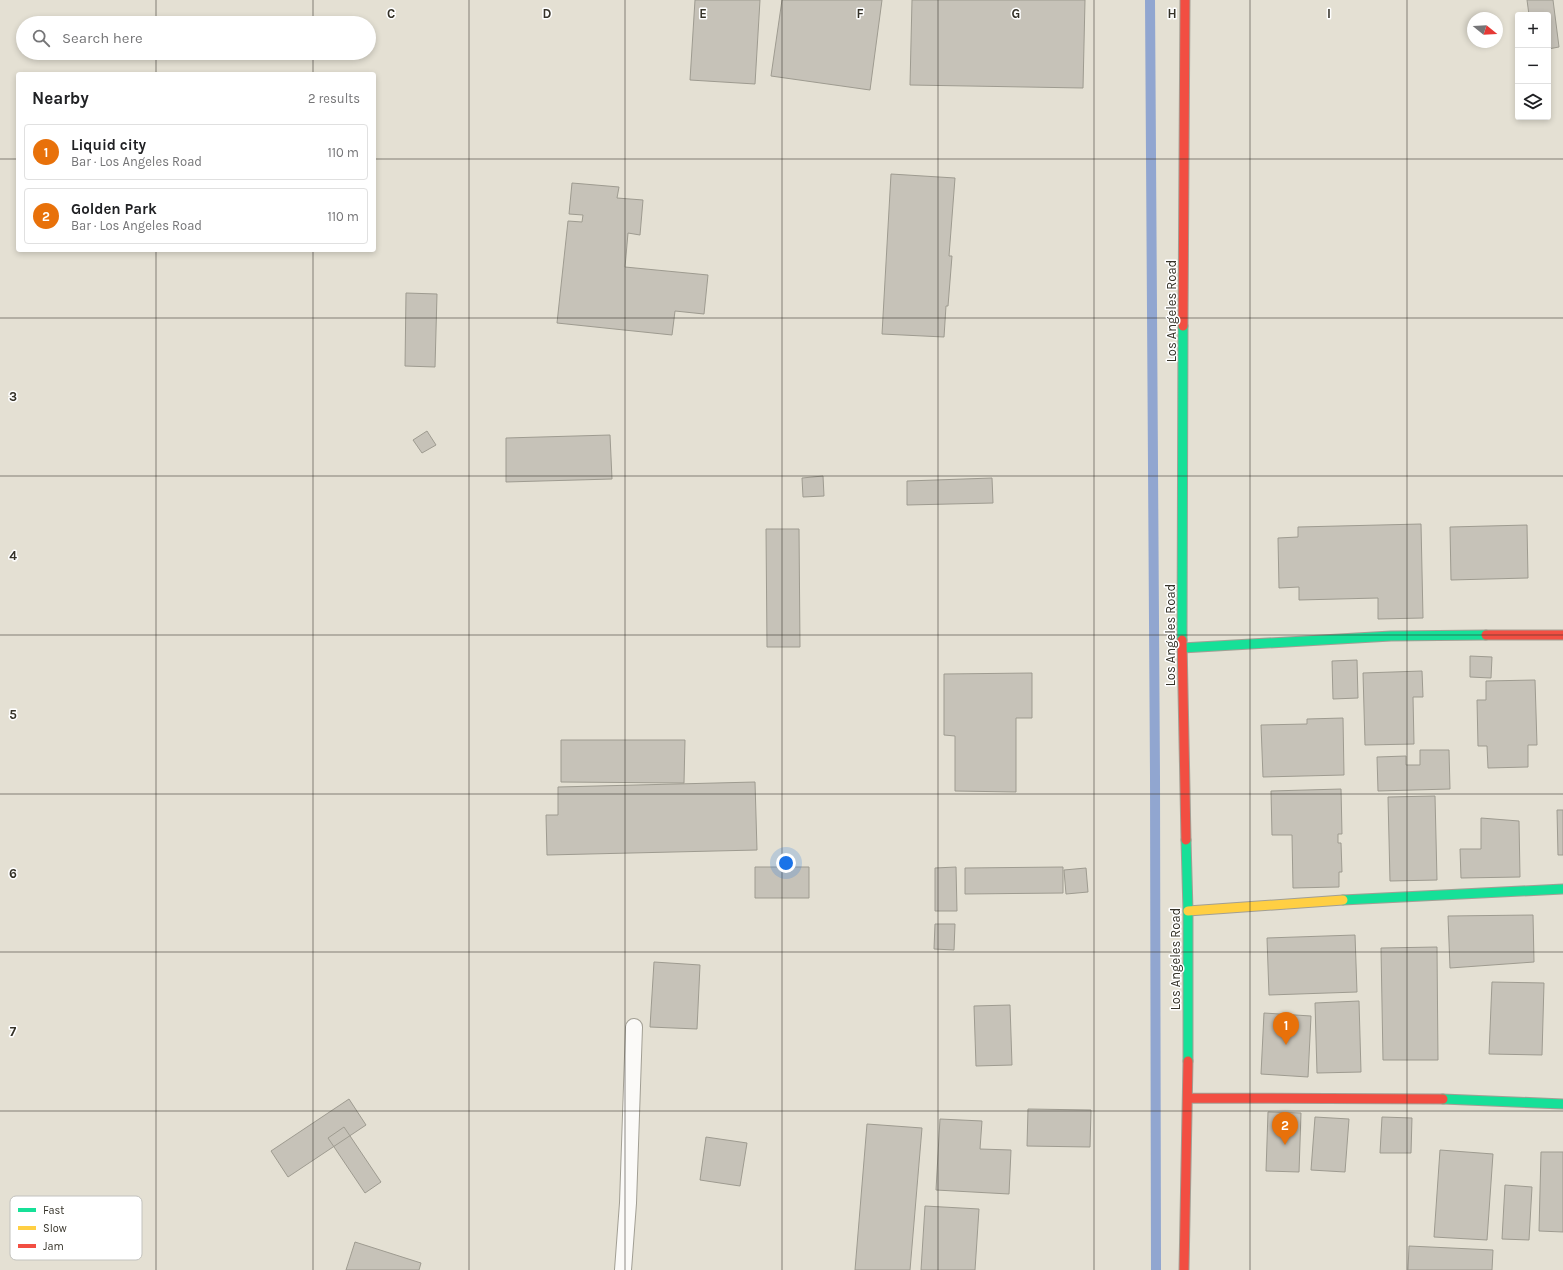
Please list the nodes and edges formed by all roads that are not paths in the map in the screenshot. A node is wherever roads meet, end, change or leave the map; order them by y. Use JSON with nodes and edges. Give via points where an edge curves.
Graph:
{"nodes":[{"id":1,"x":1185,"y":0,"type":"edge"},
{"id":2,"x":1563,"y":635,"type":"edge"},
{"id":3,"x":1182,"y":648,"type":"junction"},
{"id":4,"x":1563,"y":889,"type":"edge"},
{"id":5,"x":1188,"y":911,"type":"junction"},
{"id":6,"x":634,"y":1027,"type":"dead end"},
{"id":7,"x":1188,"y":1098,"type":"junction"},
{"id":8,"x":1563,"y":1104,"type":"edge"},
{"id":9,"x":623,"y":1270,"type":"edge"},
{"id":10,"x":1184,"y":1270,"type":"edge"}],
"edges":[{"from":1,"to":3,"type":"main road","name":"Los Angeles Road"},
{"from":2,"to":3,"type":"main road","via":[[1391,636]]},
{"from":3,"to":5,"type":"main road","name":"Los Angeles Road"},
{"from":4,"to":5,"type":"main road"},
{"from":5,"to":7,"type":"main road","name":"Los Angeles Road"},
{"from":6,"to":9,"type":"lane"},
{"from":7,"to":8,"type":"main road","via":[[1438,1099]]},
{"from":7,"to":10,"type":"main road","name":"Los Angeles Road"}]}
